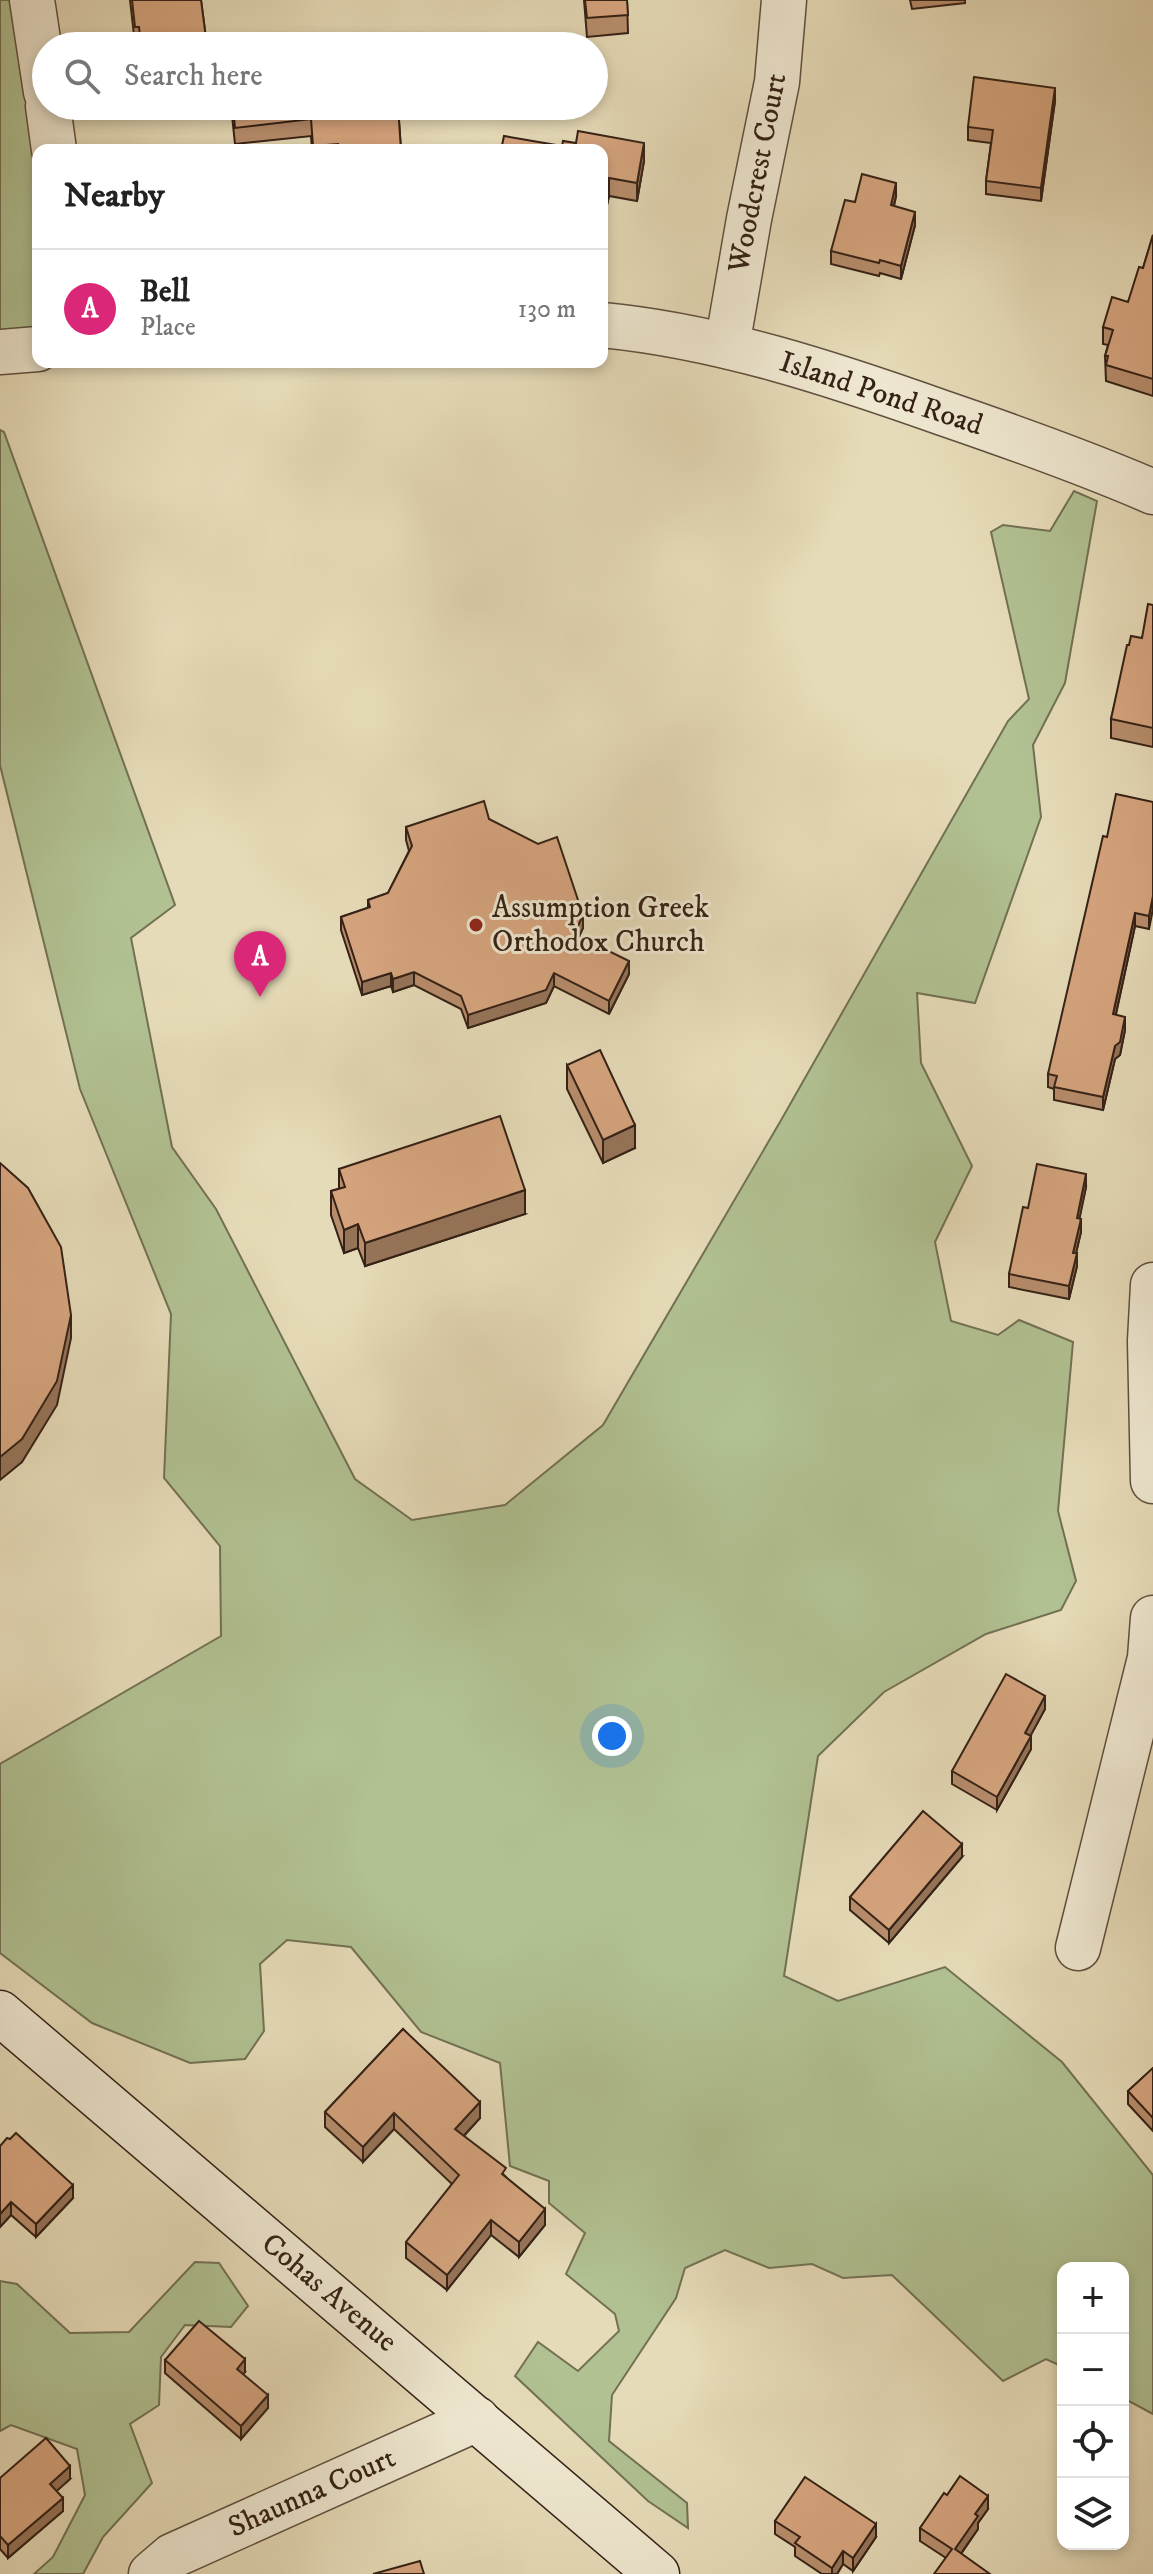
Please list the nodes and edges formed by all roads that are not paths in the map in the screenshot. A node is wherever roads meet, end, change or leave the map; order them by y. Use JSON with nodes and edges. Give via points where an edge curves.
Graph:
{"nodes":[{"id":1,"x":32,"y":0,"type":"edge"},
{"id":2,"x":784,"y":0,"type":"edge"},
{"id":3,"x":37,"y":32,"type":"edge"},
{"id":4,"x":50,"y":120,"type":"edge"},
{"id":5,"x":53,"y":144,"type":"edge"},
{"id":6,"x":608,"y":326,"type":"edge"},
{"id":7,"x":727,"y":346,"type":"junction"},
{"id":8,"x":32,"y":349,"type":"edge"},
{"id":9,"x":0,"y":352,"type":"edge"},
{"id":10,"x":1153,"y":492,"type":"edge"},
{"id":11,"x":1153,"y":1285,"type":"edge"},
{"id":12,"x":1153,"y":1481,"type":"edge"},
{"id":13,"x":1153,"y":1618,"type":"edge"},
{"id":14,"x":1078,"y":1948,"type":"dead end"},
{"id":15,"x":0,"y":2013,"type":"edge"},
{"id":16,"x":477,"y":2419,"type":"junction"},
{"id":17,"x":151,"y":2574,"type":"edge"},
{"id":18,"x":657,"y":2574,"type":"edge"}],
"edges":[{"from":1,"to":3,"type":"street"},
{"from":2,"to":7,"type":"street","name":"Woodcrest Court","via":[[777,82]]},
{"from":4,"to":5,"type":"street"},
{"from":6,"to":7,"type":"street","name":"Island Pond Road"},
{"from":7,"to":10,"type":"street","name":"Island Pond Road","via":[[893,395]]},
{"from":8,"to":9,"type":"street"},
{"from":11,"to":12,"type":"street"},
{"from":13,"to":14,"type":"street","via":[[1150,1658]]},
{"from":15,"to":16,"type":"street","name":"Cohas Avenue"},
{"from":16,"to":17,"type":"street","name":"Shaunna Court","via":[[172,2556]]},
{"from":16,"to":18,"type":"street","name":"Cohas Avenue"}]}
